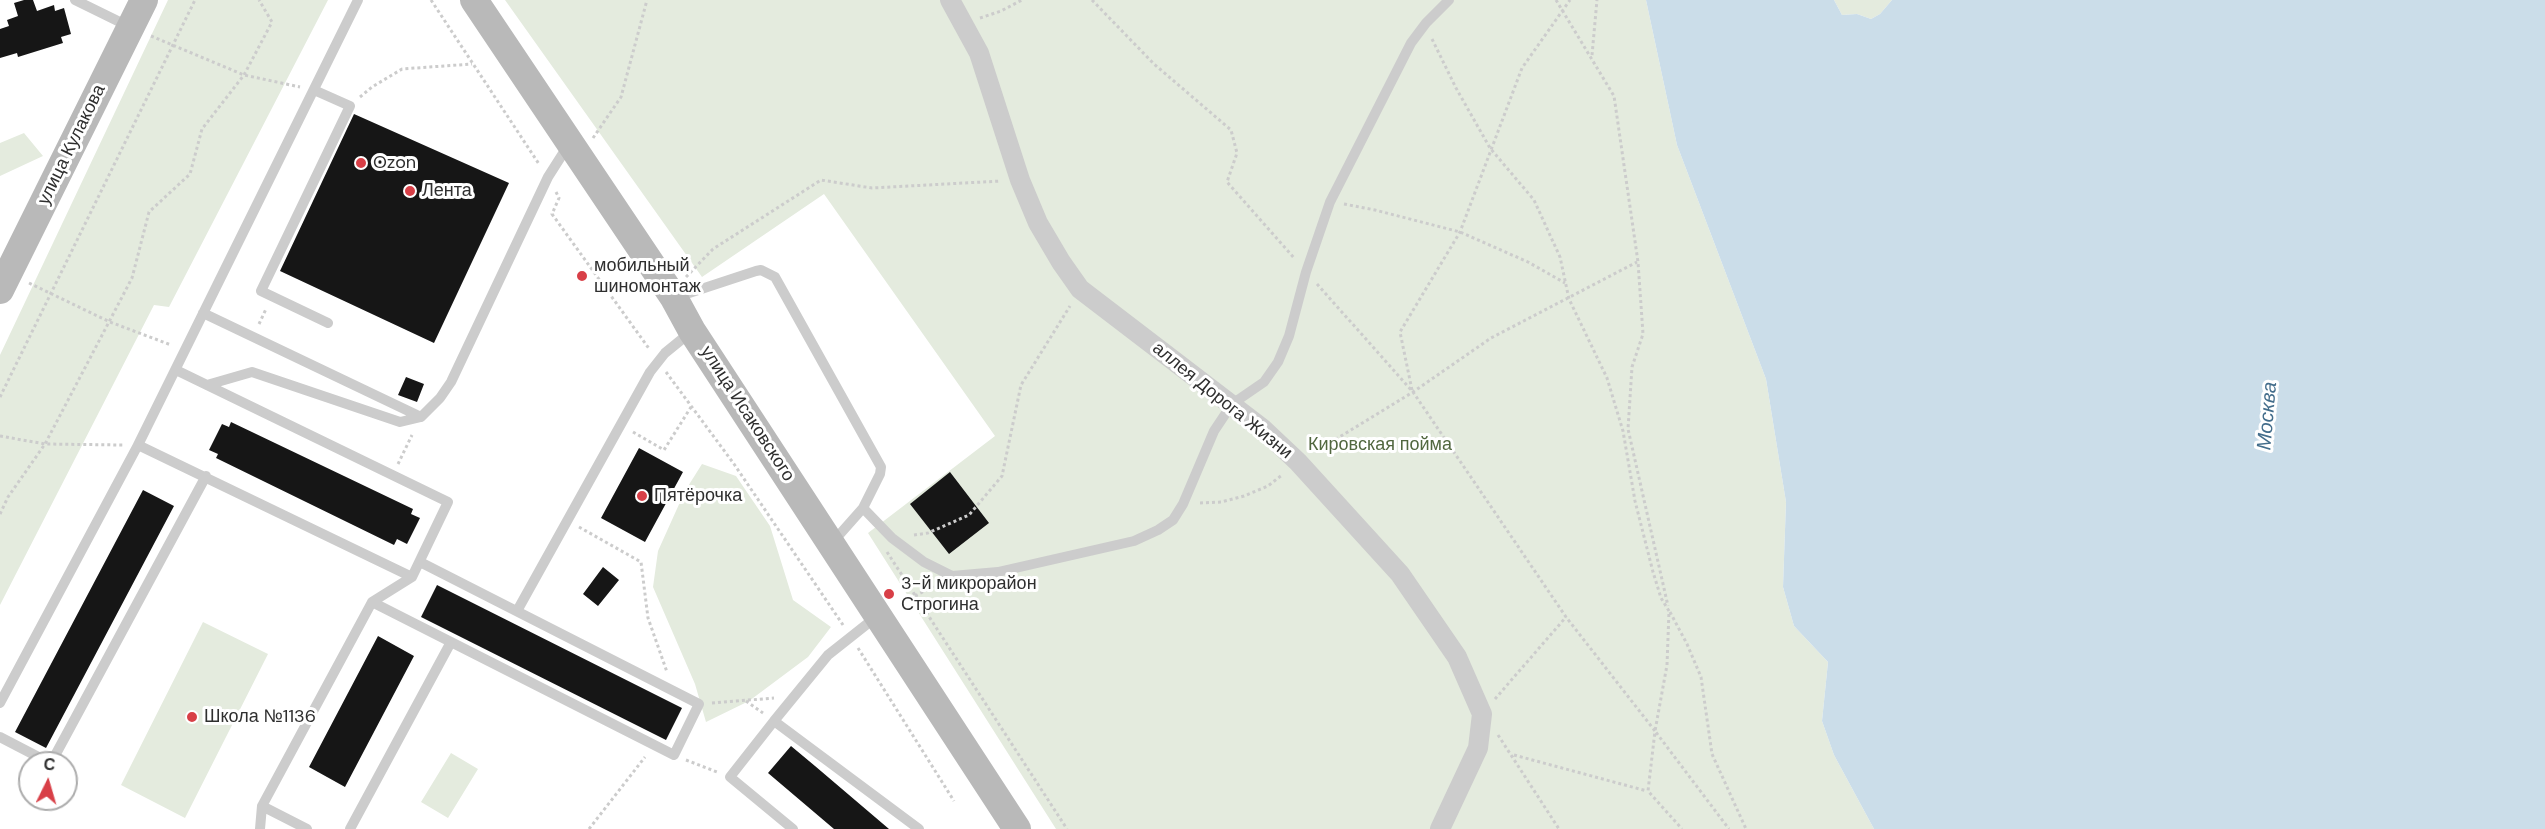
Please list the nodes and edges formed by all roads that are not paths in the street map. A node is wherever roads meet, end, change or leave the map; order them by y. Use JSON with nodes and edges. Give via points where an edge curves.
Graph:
{"nodes":[{"id":1,"x":75,"y":0,"type":"edge"},
{"id":2,"x":144,"y":0,"type":"edge"},
{"id":3,"x":358,"y":0,"type":"edge"},
{"id":4,"x":474,"y":0,"type":"edge"},
{"id":5,"x":950,"y":0,"type":"edge"},
{"id":6,"x":1449,"y":0,"type":"edge"},
{"id":7,"x":130,"y":27,"type":"junction"},
{"id":8,"x":314,"y":90,"type":"junction"},
{"id":9,"x":580,"y":142,"type":"junction"},
{"id":10,"x":3,"y":273,"type":"edge"},
{"id":11,"x":679,"y":288,"type":"junction"},
{"id":12,"x":203,"y":313,"type":"junction"},
{"id":13,"x":328,"y":323,"type":"dead end"},
{"id":14,"x":692,"y":331,"type":"junction"},
{"id":15,"x":176,"y":370,"type":"junction"},
{"id":16,"x":207,"y":385,"type":"junction"},
{"id":17,"x":1232,"y":404,"type":"junction"},
{"id":18,"x":421,"y":417,"type":"junction"},
{"id":19,"x":138,"y":445,"type":"junction"},
{"id":20,"x":206,"y":476,"type":"junction"},
{"id":21,"x":862,"y":508,"type":"junction"},
{"id":22,"x":831,"y":543,"type":"junction"},
{"id":23,"x":420,"y":562,"type":"junction"},
{"id":24,"x":412,"y":577,"type":"junction"},
{"id":25,"x":372,"y":602,"type":"junction"},
{"id":26,"x":517,"y":611,"type":"junction"},
{"id":27,"x":877,"y":616,"type":"junction"},
{"id":28,"x":451,"y":642,"type":"junction"},
{"id":29,"x":0,"y":703,"type":"edge"},
{"id":30,"x":774,"y":721,"type":"junction"},
{"id":31,"x":0,"y":737,"type":"edge"},
{"id":32,"x":27,"y":751,"type":"edge"},
{"id":33,"x":57,"y":751,"type":"edge"},
{"id":34,"x":262,"y":806,"type":"junction"},
{"id":35,"x":260,"y":829,"type":"edge"},
{"id":36,"x":308,"y":829,"type":"edge"},
{"id":37,"x":350,"y":829,"type":"edge"},
{"id":38,"x":793,"y":829,"type":"edge"},
{"id":39,"x":919,"y":829,"type":"edge"},
{"id":40,"x":1017,"y":829,"type":"edge"},
{"id":41,"x":1440,"y":829,"type":"edge"}],
"edges":[{"from":1,"to":7,"type":"lane"},
{"from":2,"to":7,"type":"street","name":"улица Кулакова"},
{"from":3,"to":8,"type":"lane"},
{"from":4,"to":9,"type":"street","name":"улица Исаковского"},
{"from":5,"to":17,"type":"street","name":"аллея Дорога Жизни","via":[[980,53],[1020,180],[1038,223],[1080,289]]},
{"from":6,"to":17,"type":"lane","via":[[1411,43],[1330,202],[1303,269],[1289,336],[1278,362],[1264,382]]},
{"from":7,"to":10,"type":"street","name":"улица Кулакова"},
{"from":8,"to":12,"type":"lane"},
{"from":8,"to":13,"type":"lane","via":[[350,106],[261,291]]},
{"from":9,"to":11,"type":"street","name":"улица Исаковского"},
{"from":9,"to":18,"type":"lane","via":[[548,177],[451,382]]},
{"from":11,"to":14,"type":"street","name":"улица Исаковского"},
{"from":11,"to":21,"type":"lane","via":[[696,293],[761,270],[775,277],[881,467]]},
{"from":12,"to":15,"type":"lane"},
{"from":12,"to":18,"type":"lane"},
{"from":14,"to":22,"type":"street","name":"улица Исаковского"},
{"from":14,"to":26,"type":"lane","via":[[658,362]]},
{"from":15,"to":16,"type":"lane"},
{"from":15,"to":19,"type":"lane"},
{"from":16,"to":18,"type":"lane","via":[[252,372],[400,422]]},
{"from":16,"to":23,"type":"lane","via":[[448,502]]},
{"from":17,"to":21,"type":"lane","via":[[1214,431],[1173,520],[1134,541],[998,572],[952,576],[924,562],[892,538]]},
{"from":17,"to":41,"type":"street","name":"аллея Дорога Жизни","via":[[1298,462],[1400,574],[1457,657],[1482,714],[1478,748]]},
{"from":19,"to":20,"type":"lane"},
{"from":19,"to":29,"type":"lane"},
{"from":20,"to":24,"type":"lane"},
{"from":20,"to":33,"type":"lane"},
{"from":21,"to":22,"type":"lane"},
{"from":22,"to":27,"type":"street","name":"улица Исаковского"},
{"from":23,"to":24,"type":"lane"},
{"from":23,"to":26,"type":"lane"},
{"from":24,"to":25,"type":"lane"},
{"from":25,"to":28,"type":"lane"},
{"from":25,"to":34,"type":"lane"},
{"from":26,"to":28,"type":"lane","via":[[699,704],[674,755]]},
{"from":27,"to":30,"type":"lane","via":[[828,655]]},
{"from":27,"to":40,"type":"street","name":"улица Исаковского"},
{"from":28,"to":37,"type":"lane"},
{"from":30,"to":38,"type":"lane","via":[[730,777]]},
{"from":30,"to":39,"type":"lane"},
{"from":31,"to":32,"type":"lane"},
{"from":34,"to":35,"type":"lane"},
{"from":34,"to":36,"type":"lane"}]}
